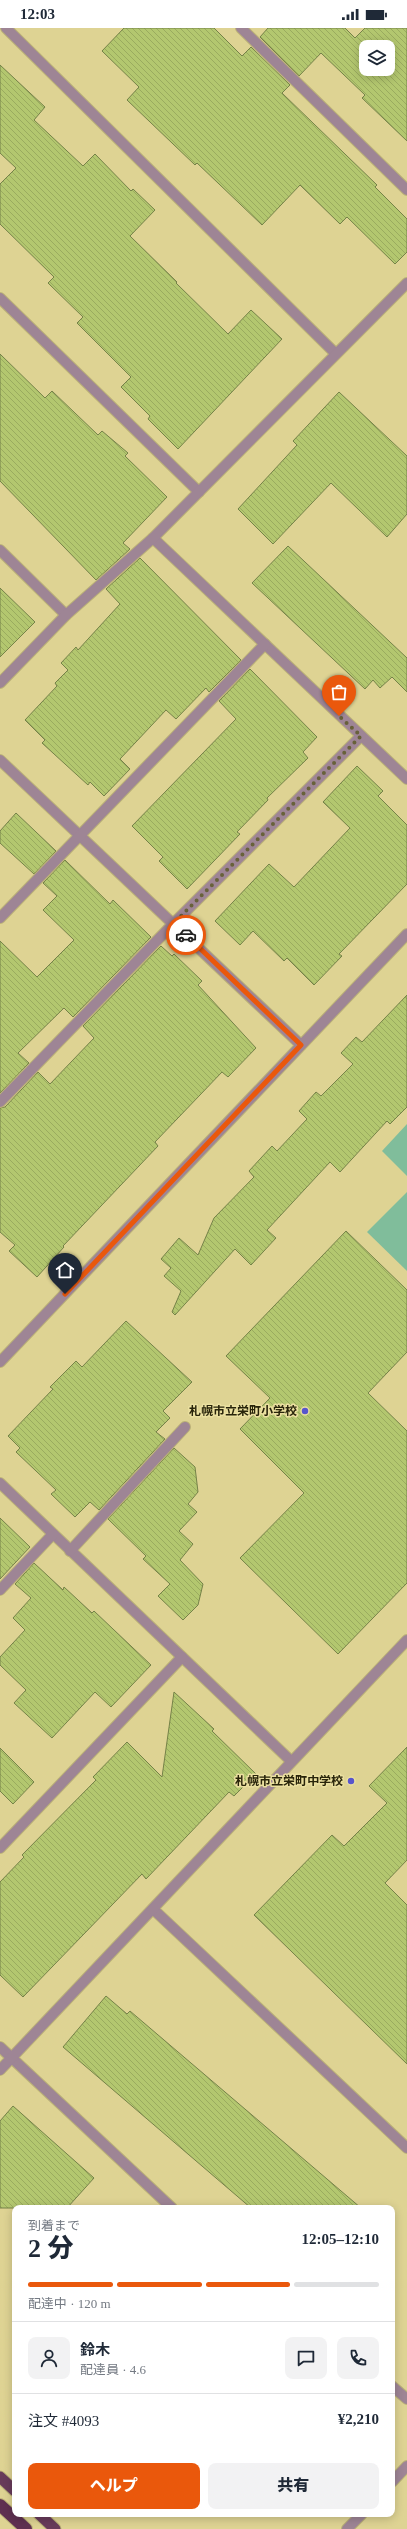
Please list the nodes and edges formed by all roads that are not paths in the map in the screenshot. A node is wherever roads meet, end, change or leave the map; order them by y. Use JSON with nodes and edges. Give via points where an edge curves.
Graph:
{"nodes":[{"id":1,"x":6,"y":28,"type":"edge"},
{"id":2,"x":241,"y":28,"type":"edge"},
{"id":3,"x":407,"y":190,"type":"edge"},
{"id":4,"x":407,"y":283,"type":"edge"},
{"id":5,"x":0,"y":298,"type":"edge"},
{"id":6,"x":336,"y":353,"type":"junction"},
{"id":7,"x":199,"y":492,"type":"junction"},
{"id":8,"x":154,"y":538,"type":"junction"},
{"id":9,"x":0,"y":550,"type":"edge"},
{"id":10,"x":66,"y":615,"type":"junction"},
{"id":11,"x":265,"y":644,"type":"junction"},
{"id":12,"x":0,"y":683,"type":"edge"},
{"id":13,"x":361,"y":736,"type":"junction"},
{"id":14,"x":0,"y":760,"type":"edge"},
{"id":15,"x":407,"y":779,"type":"edge"},
{"id":16,"x":80,"y":835,"type":"junction"},
{"id":17,"x":0,"y":918,"type":"edge"},
{"id":18,"x":173,"y":924,"type":"junction"},
{"id":19,"x":407,"y":934,"type":"edge"},
{"id":20,"x":301,"y":1045,"type":"junction"},
{"id":21,"x":0,"y":1102,"type":"edge"},
{"id":22,"x":0,"y":1362,"type":"edge"},
{"id":23,"x":185,"y":1427,"type":"dead end"},
{"id":24,"x":0,"y":1484,"type":"edge"},
{"id":25,"x":53,"y":1534,"type":"junction"},
{"id":26,"x":70,"y":1551,"type":"junction"},
{"id":27,"x":0,"y":1590,"type":"edge"},
{"id":28,"x":407,"y":1640,"type":"edge"},
{"id":29,"x":182,"y":1657,"type":"junction"},
{"id":30,"x":291,"y":1761,"type":"junction"},
{"id":31,"x":0,"y":1848,"type":"edge"},
{"id":32,"x":153,"y":1909,"type":"junction"},
{"id":33,"x":0,"y":2047,"type":"edge"},
{"id":34,"x":12,"y":2058,"type":"junction"},
{"id":35,"x":0,"y":2070,"type":"edge"},
{"id":36,"x":407,"y":2148,"type":"edge"},
{"id":37,"x":169,"y":2205,"type":"edge"},
{"id":38,"x":395,"y":2389,"type":"edge"},
{"id":39,"x":407,"y":2399,"type":"edge"},
{"id":40,"x":407,"y":2466,"type":"edge"},
{"id":41,"x":0,"y":2477,"type":"edge"},
{"id":42,"x":395,"y":2479,"type":"edge"},
{"id":43,"x":12,"y":2488,"type":"edge"},
{"id":44,"x":0,"y":2505,"type":"edge"},
{"id":45,"x":12,"y":2516,"type":"edge"},
{"id":46,"x":13,"y":2517,"type":"edge"},
{"id":47,"x":42,"y":2517,"type":"edge"},
{"id":48,"x":359,"y":2517,"type":"edge"},
{"id":49,"x":26,"y":2529,"type":"edge"},
{"id":50,"x":55,"y":2529,"type":"edge"},
{"id":51,"x":348,"y":2529,"type":"edge"}],
"edges":[{"from":1,"to":6,"type":"street"},
{"from":2,"to":3,"type":"street"},
{"from":4,"to":6,"type":"street"},
{"from":5,"to":7,"type":"street"},
{"from":6,"to":7,"type":"street"},
{"from":7,"to":8,"type":"street"},
{"from":8,"to":10,"type":"street"},
{"from":8,"to":11,"type":"street"},
{"from":9,"to":10,"type":"street"},
{"from":10,"to":12,"type":"street"},
{"from":11,"to":13,"type":"street"},
{"from":11,"to":16,"type":"street"},
{"from":13,"to":15,"type":"street"},
{"from":13,"to":18,"type":"street"},
{"from":14,"to":16,"type":"street"},
{"from":16,"to":17,"type":"street"},
{"from":16,"to":18,"type":"street"},
{"from":18,"to":20,"type":"street"},
{"from":18,"to":21,"type":"street"},
{"from":19,"to":20,"type":"street"},
{"from":20,"to":22,"type":"street"},
{"from":23,"to":26,"type":"street"},
{"from":24,"to":25,"type":"street"},
{"from":25,"to":26,"type":"street"},
{"from":25,"to":27,"type":"street"},
{"from":26,"to":29,"type":"street"},
{"from":28,"to":30,"type":"street"},
{"from":29,"to":30,"type":"street"},
{"from":29,"to":31,"type":"street"},
{"from":30,"to":32,"type":"street"},
{"from":32,"to":34,"type":"street"},
{"from":32,"to":36,"type":"street"},
{"from":33,"to":34,"type":"street"},
{"from":34,"to":35,"type":"street"},
{"from":34,"to":37,"type":"street"},
{"from":38,"to":39,"type":"street"},
{"from":40,"to":42,"type":"street"},
{"from":41,"to":43,"type":"highway"},
{"from":44,"to":45,"type":"highway"},
{"from":46,"to":49,"type":"highway"},
{"from":47,"to":50,"type":"highway"},
{"from":48,"to":51,"type":"street"}]}
